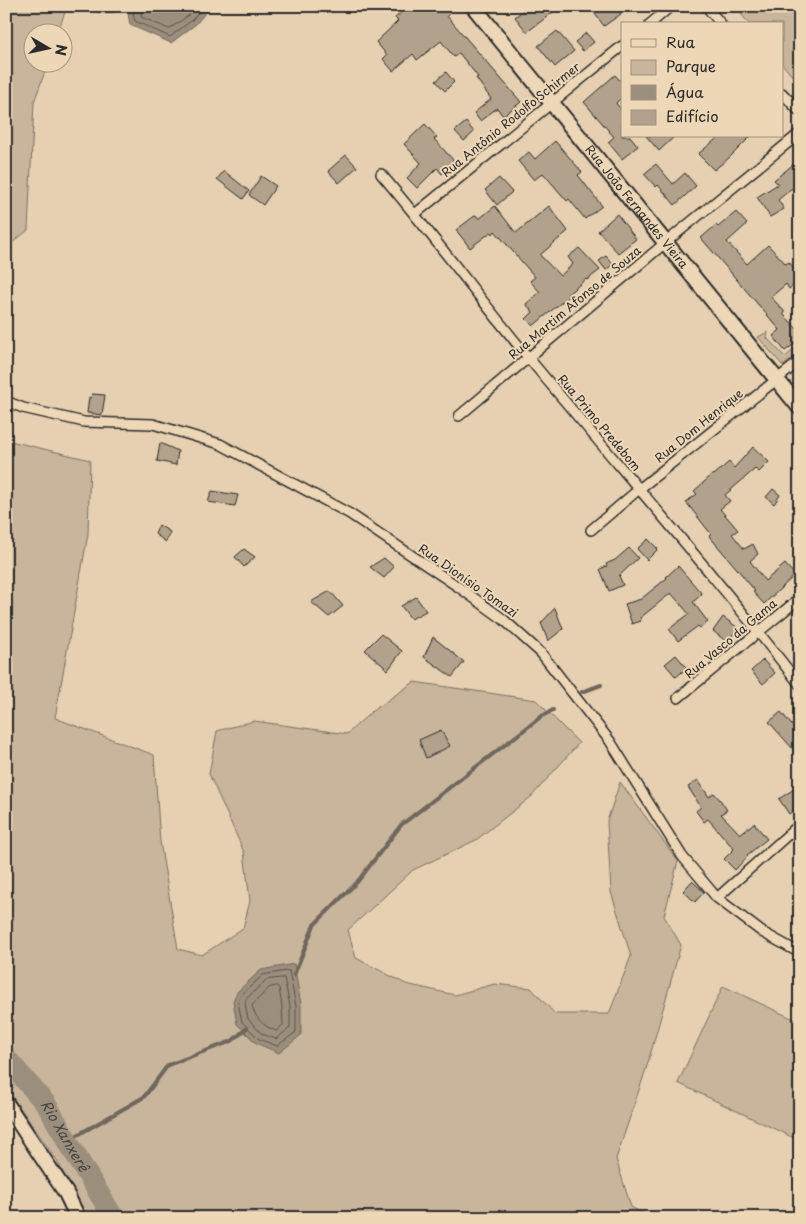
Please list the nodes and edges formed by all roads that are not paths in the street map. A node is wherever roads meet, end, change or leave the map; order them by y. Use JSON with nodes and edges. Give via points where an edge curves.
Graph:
{"nodes":[{"id":1,"x":473,"y":6,"type":"edge"},
{"id":2,"x":671,"y":6,"type":"edge"},
{"id":3,"x":706,"y":6,"type":"edge"},
{"id":4,"x":652,"y":22,"type":"edge"},
{"id":5,"x":719,"y":22,"type":"edge"},
{"id":6,"x":621,"y":47,"type":"edge"},
{"id":7,"x":784,"y":94,"type":"edge"},
{"id":8,"x":553,"y":103,"type":"junction"},
{"id":9,"x":800,"y":112,"type":"edge"},
{"id":10,"x":800,"y":133,"type":"edge"},
{"id":11,"x":381,"y":174,"type":"dead end"},
{"id":12,"x":415,"y":214,"type":"junction"},
{"id":13,"x":665,"y":243,"type":"junction"},
{"id":14,"x":529,"y":359,"type":"junction"},
{"id":15,"x":800,"y":361,"type":"edge"},
{"id":16,"x":777,"y":379,"type":"junction"},
{"id":17,"x":6,"y":401,"type":"edge"},
{"id":18,"x":800,"y":408,"type":"edge"},
{"id":19,"x":460,"y":416,"type":"dead end"},
{"id":20,"x":638,"y":490,"type":"junction"},
{"id":21,"x":591,"y":530,"type":"dead end"},
{"id":22,"x":800,"y":598,"type":"edge"},
{"id":23,"x":759,"y":632,"type":"junction"},
{"id":24,"x":800,"y":685,"type":"edge"},
{"id":25,"x":678,"y":698,"type":"dead end"},
{"id":26,"x":800,"y":824,"type":"edge"},
{"id":27,"x":717,"y":898,"type":"junction"},
{"id":28,"x":800,"y":954,"type":"edge"},
{"id":29,"x":6,"y":1102,"type":"edge"},
{"id":30,"x":78,"y":1218,"type":"edge"}],
"edges":[{"from":1,"to":8,"type":"street","name":"Rua João Fernandes Vieira"},
{"from":2,"to":4,"type":"street"},
{"from":3,"to":5,"type":"street"},
{"from":6,"to":8,"type":"street","name":"Rua Antônio Rodolfo Schirmer"},
{"from":7,"to":9,"type":"street"},
{"from":8,"to":12,"type":"street","name":"Rua Antônio Rodolfo Schirmer"},
{"from":8,"to":13,"type":"street","name":"Rua João Fernandes Vieira"},
{"from":10,"to":13,"type":"street","name":"Rua Martim Afonso de Souza"},
{"from":11,"to":12,"type":"street","name":"Rua Primo Predebom"},
{"from":12,"to":14,"type":"street","name":"Rua Primo Predebom"},
{"from":13,"to":14,"type":"street","name":"Rua Martim Afonso de Souza"},
{"from":13,"to":16,"type":"street","name":"Rua João Fernandes Vieira"},
{"from":14,"to":19,"type":"street","name":"Rua Martim Afonso de Souza"},
{"from":14,"to":20,"type":"street","name":"Rua Primo Predebom"},
{"from":15,"to":16,"type":"street","name":"Rua Dom Henrique"},
{"from":16,"to":18,"type":"street","name":"Rua João Fernandes Vieira"},
{"from":16,"to":20,"type":"street","name":"Rua Dom Henrique"},
{"from":17,"to":27,"type":"street","name":"Rua Dionísio Tomazi","via":[[22,408],[84,422],[153,424],[220,444],[350,514],[460,588],[503,619],[541,653],[610,741],[682,856]]},
{"from":20,"to":21,"type":"street","name":"Rua Dom Henrique"},
{"from":20,"to":23,"type":"street","name":"Rua Primo Predebom"},
{"from":22,"to":23,"type":"street","name":"Rua Vasco da Gama"},
{"from":23,"to":24,"type":"street","name":"Rua Primo Predebom"},
{"from":23,"to":25,"type":"street","name":"Rua Vasco da Gama"},
{"from":26,"to":27,"type":"street"},
{"from":27,"to":28,"type":"street","name":"Rua Dionísio Tomazi","via":[[762,932]]},
{"from":29,"to":30,"type":"street","via":[[66,1193]]}]}
